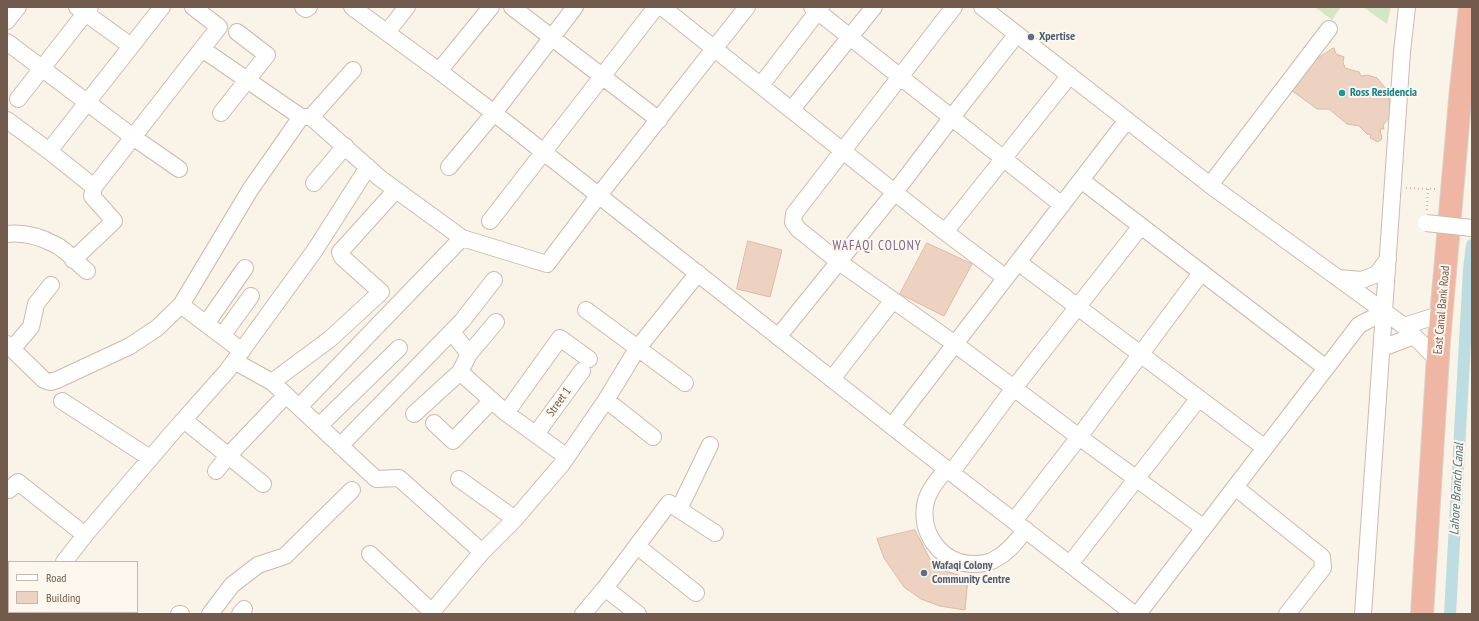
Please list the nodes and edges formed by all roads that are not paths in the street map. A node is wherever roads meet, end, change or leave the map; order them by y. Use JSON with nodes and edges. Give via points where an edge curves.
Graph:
{"nodes":[{"id":1,"x":18,"y":7,"type":"edge"},
{"id":2,"x":162,"y":7,"type":"edge"},
{"id":3,"x":193,"y":7,"type":"edge"},
{"id":4,"x":303,"y":7,"type":"edge"},
{"id":5,"x":309,"y":7,"type":"edge"},
{"id":6,"x":352,"y":7,"type":"edge"},
{"id":7,"x":407,"y":7,"type":"edge"},
{"id":8,"x":491,"y":7,"type":"edge"},
{"id":9,"x":512,"y":7,"type":"edge"},
{"id":10,"x":575,"y":7,"type":"edge"},
{"id":11,"x":656,"y":7,"type":"edge"},
{"id":12,"x":662,"y":7,"type":"edge"},
{"id":13,"x":747,"y":7,"type":"edge"},
{"id":14,"x":874,"y":7,"type":"edge"},
{"id":15,"x":954,"y":7,"type":"edge"},
{"id":16,"x":982,"y":7,"type":"edge"},
{"id":17,"x":1407,"y":7,"type":"edge"},
{"id":18,"x":1470,"y":7,"type":"edge"},
{"id":19,"x":817,"y":8,"type":"edge"},
{"id":20,"x":84,"y":9,"type":"edge"},
{"id":21,"x":7,"y":21,"type":"edge"},
{"id":22,"x":1328,"y":29,"type":"dead end"},
{"id":23,"x":237,"y":32,"type":"dead end"},
{"id":24,"x":387,"y":32,"type":"junction"},
{"id":25,"x":1017,"y":34,"type":"junction"},
{"id":26,"x":850,"y":37,"type":"junction"},
{"id":27,"x":552,"y":38,"type":"junction"},
{"id":28,"x":7,"y":42,"type":"edge"},
{"id":29,"x":131,"y":46,"type":"junction"},
{"id":30,"x":714,"y":48,"type":"junction"},
{"id":31,"x":202,"y":49,"type":"junction"},
{"id":32,"x":41,"y":68,"type":"junction"},
{"id":33,"x":353,"y":70,"type":"dead end"},
{"id":34,"x":439,"y":71,"type":"junction"},
{"id":35,"x":1070,"y":75,"type":"junction"},
{"id":36,"x":900,"y":76,"type":"junction"},
{"id":37,"x":602,"y":77,"type":"junction"},
{"id":38,"x":247,"y":80,"type":"junction"},
{"id":39,"x":761,"y":85,"type":"junction"},
{"id":40,"x":18,"y":99,"type":"dead end"},
{"id":41,"x":86,"y":103,"type":"junction"},
{"id":42,"x":792,"y":109,"type":"junction"},
{"id":43,"x":221,"y":113,"type":"dead end"},
{"id":44,"x":494,"y":113,"type":"junction"},
{"id":45,"x":306,"y":117,"type":"junction"},
{"id":46,"x":952,"y":117,"type":"junction"},
{"id":47,"x":7,"y":120,"type":"edge"},
{"id":48,"x":659,"y":120,"type":"junction"},
{"id":49,"x":1127,"y":120,"type":"junction"},
{"id":50,"x":133,"y":138,"type":"junction"},
{"id":51,"x":345,"y":146,"type":"junction"},
{"id":52,"x":843,"y":150,"type":"junction"},
{"id":53,"x":49,"y":151,"type":"junction"},
{"id":54,"x":542,"y":153,"type":"junction"},
{"id":55,"x":1004,"y":158,"type":"junction"},
{"id":56,"x":368,"y":167,"type":"junction"},
{"id":57,"x":449,"y":167,"type":"dead end"},
{"id":58,"x":179,"y":169,"type":"dead end"},
{"id":59,"x":1081,"y":180,"type":"junction"},
{"id":60,"x":314,"y":183,"type":"dead end"},
{"id":61,"x":1210,"y":184,"type":"junction"},
{"id":62,"x":94,"y":187,"type":"junction"},
{"id":63,"x":396,"y":190,"type":"junction"},
{"id":64,"x":895,"y":192,"type":"junction"},
{"id":65,"x":599,"y":196,"type":"junction"},
{"id":66,"x":1062,"y":205,"type":"junction"},
{"id":67,"x":490,"y":221,"type":"dead end"},
{"id":68,"x":1426,"y":223,"type":"road end"},
{"id":69,"x":1141,"y":226,"type":"junction"},
{"id":70,"x":1472,"y":228,"type":"edge"},
{"id":71,"x":945,"y":232,"type":"junction"},
{"id":72,"x":7,"y":234,"type":"edge"},
{"id":73,"x":462,"y":238,"type":"junction"},
{"id":74,"x":1388,"y":259,"type":"junction"},
{"id":75,"x":73,"y":260,"type":"junction"},
{"id":76,"x":839,"y":262,"type":"junction"},
{"id":77,"x":1018,"y":262,"type":"junction"},
{"id":78,"x":245,"y":268,"type":"dead end"},
{"id":79,"x":87,"y":271,"type":"dead end"},
{"id":80,"x":698,"y":273,"type":"junction"},
{"id":81,"x":1201,"y":273,"type":"junction"},
{"id":82,"x":1336,"y":277,"type":"junction"},
{"id":83,"x":1006,"y":278,"type":"junction"},
{"id":84,"x":494,"y":280,"type":"dead end"},
{"id":85,"x":51,"y":285,"type":"dead end"},
{"id":86,"x":251,"y":296,"type":"dead end"},
{"id":87,"x":893,"y":300,"type":"junction"},
{"id":88,"x":181,"y":306,"type":"junction"},
{"id":89,"x":1078,"y":307,"type":"junction"},
{"id":90,"x":586,"y":310,"type":"dead end"},
{"id":91,"x":1384,"y":312,"type":"junction"},
{"id":92,"x":1442,"y":314,"type":"junction"},
{"id":93,"x":496,"y":322,"type":"dead end"},
{"id":94,"x":206,"y":324,"type":"junction"},
{"id":95,"x":1409,"y":331,"type":"junction"},
{"id":96,"x":452,"y":332,"type":"junction"},
{"id":97,"x":222,"y":336,"type":"junction"},
{"id":98,"x":778,"y":338,"type":"junction"},
{"id":99,"x":955,"y":344,"type":"junction"},
{"id":100,"x":10,"y":346,"type":"edge"},
{"id":101,"x":400,"y":348,"type":"dead end"},
{"id":102,"x":1382,"y":348,"type":"junction"},
{"id":103,"x":637,"y":349,"type":"junction"},
{"id":104,"x":469,"y":354,"type":"junction"},
{"id":105,"x":1141,"y":354,"type":"junction"},
{"id":106,"x":238,"y":356,"type":"junction"},
{"id":107,"x":1438,"y":360,"type":"junction"},
{"id":108,"x":1326,"y":368,"type":"junction"},
{"id":109,"x":460,"y":372,"type":"junction"},
{"id":110,"x":832,"y":379,"type":"junction"},
{"id":111,"x":272,"y":382,"type":"junction"},
{"id":112,"x":685,"y":384,"type":"dead end"},
{"id":113,"x":1014,"y":388,"type":"junction"},
{"id":114,"x":286,"y":395,"type":"junction"},
{"id":115,"x":1199,"y":398,"type":"junction"},
{"id":116,"x":492,"y":400,"type":"junction"},
{"id":117,"x":606,"y":400,"type":"junction"},
{"id":118,"x":62,"y":401,"type":"dead end"},
{"id":119,"x":299,"y":407,"type":"junction"},
{"id":120,"x":506,"y":413,"type":"junction"},
{"id":121,"x":414,"y":414,"type":"dead end"},
{"id":122,"x":184,"y":420,"type":"junction"},
{"id":123,"x":434,"y":423,"type":"dead end"},
{"id":124,"x":319,"y":426,"type":"junction"},
{"id":125,"x":892,"y":426,"type":"junction"},
{"id":126,"x":536,"y":434,"type":"junction"},
{"id":127,"x":653,"y":436,"type":"dead end"},
{"id":128,"x":1080,"y":438,"type":"junction"},
{"id":129,"x":710,"y":445,"type":"dead end"},
{"id":130,"x":340,"y":446,"type":"junction"},
{"id":131,"x":1265,"y":448,"type":"junction"},
{"id":132,"x":228,"y":456,"type":"junction"},
{"id":133,"x":567,"y":457,"type":"junction"},
{"id":134,"x":150,"y":458,"type":"junction"},
{"id":135,"x":216,"y":471,"type":"dead end"},
{"id":136,"x":949,"y":471,"type":"junction"},
{"id":137,"x":459,"y":479,"type":"dead end"},
{"id":138,"x":1136,"y":479,"type":"junction"},
{"id":139,"x":263,"y":484,"type":"dead end"},
{"id":140,"x":1235,"y":487,"type":"junction"},
{"id":141,"x":7,"y":489,"type":"edge"},
{"id":142,"x":352,"y":490,"type":"dead end"},
{"id":143,"x":679,"y":509,"type":"junction"},
{"id":144,"x":515,"y":519,"type":"junction"},
{"id":145,"x":1020,"y":526,"type":"junction"},
{"id":146,"x":1204,"y":528,"type":"junction"},
{"id":147,"x":715,"y":533,"type":"dead end"},
{"id":148,"x":84,"y":535,"type":"junction"},
{"id":149,"x":637,"y":546,"type":"junction"},
{"id":150,"x":482,"y":552,"type":"junction"},
{"id":151,"x":370,"y":554,"type":"dead end"},
{"id":152,"x":65,"y":561,"type":"edge"},
{"id":153,"x":1070,"y":564,"type":"junction"},
{"id":154,"x":605,"y":588,"type":"junction"},
{"id":155,"x":696,"y":593,"type":"dead end"},
{"id":156,"x":431,"y":613,"type":"edge"},
{"id":157,"x":210,"y":614,"type":"edge"},
{"id":158,"x":583,"y":614,"type":"edge"},
{"id":159,"x":638,"y":614,"type":"edge"},
{"id":160,"x":1134,"y":614,"type":"edge"},
{"id":161,"x":1138,"y":614,"type":"edge"},
{"id":162,"x":1287,"y":614,"type":"edge"},
{"id":163,"x":1363,"y":614,"type":"edge"},
{"id":164,"x":1422,"y":614,"type":"edge"}],
"edges":[{"from":1,"to":21,"type":"street"},
{"from":2,"to":29,"type":"street"},
{"from":3,"to":31,"type":"street","via":[[219,27]]},
{"from":4,"to":5,"type":"street"},
{"from":6,"to":24,"type":"street"},
{"from":7,"to":24,"type":"street"},
{"from":8,"to":34,"type":"street"},
{"from":9,"to":27,"type":"street"},
{"from":10,"to":27,"type":"street"},
{"from":11,"to":37,"type":"street"},
{"from":12,"to":30,"type":"street"},
{"from":13,"to":30,"type":"street"},
{"from":14,"to":26,"type":"street"},
{"from":15,"to":36,"type":"street"},
{"from":16,"to":25,"type":"street"},
{"from":17,"to":74,"type":"street"},
{"from":18,"to":92,"type":"highway","name":"East Canal Bank Road"},
{"from":19,"to":26,"type":"street"},
{"from":19,"to":39,"type":"street"},
{"from":20,"to":29,"type":"street"},
{"from":20,"to":32,"type":"street"},
{"from":22,"to":61,"type":"street"},
{"from":23,"to":38,"type":"street","via":[[267,55]]},
{"from":24,"to":34,"type":"street"},
{"from":25,"to":35,"type":"street"},
{"from":25,"to":46,"type":"street"},
{"from":26,"to":36,"type":"street"},
{"from":26,"to":42,"type":"street"},
{"from":27,"to":37,"type":"street"},
{"from":27,"to":44,"type":"street"},
{"from":28,"to":32,"type":"street"},
{"from":29,"to":41,"type":"street"},
{"from":30,"to":39,"type":"street"},
{"from":30,"to":48,"type":"street"},
{"from":31,"to":38,"type":"street"},
{"from":31,"to":50,"type":"street"},
{"from":32,"to":40,"type":"street"},
{"from":32,"to":41,"type":"street"},
{"from":33,"to":45,"type":"street"},
{"from":34,"to":44,"type":"street"},
{"from":35,"to":49,"type":"street"},
{"from":35,"to":55,"type":"street"},
{"from":36,"to":46,"type":"street"},
{"from":36,"to":52,"type":"street"},
{"from":37,"to":48,"type":"street"},
{"from":37,"to":54,"type":"street"},
{"from":38,"to":43,"type":"street"},
{"from":38,"to":45,"type":"street"},
{"from":39,"to":42,"type":"street"},
{"from":41,"to":50,"type":"street"},
{"from":41,"to":53,"type":"street"},
{"from":42,"to":52,"type":"street"},
{"from":44,"to":54,"type":"street"},
{"from":44,"to":57,"type":"street"},
{"from":45,"to":51,"type":"street"},
{"from":45,"to":88,"type":"street","via":[[250,190]]},
{"from":46,"to":55,"type":"street"},
{"from":46,"to":64,"type":"street"},
{"from":47,"to":53,"type":"street"},
{"from":48,"to":65,"type":"street"},
{"from":49,"to":59,"type":"street"},
{"from":49,"to":61,"type":"street"},
{"from":50,"to":58,"type":"street"},
{"from":50,"to":62,"type":"street"},
{"from":51,"to":56,"type":"street"},
{"from":51,"to":60,"type":"street"},
{"from":52,"to":64,"type":"street"},
{"from":52,"to":76,"type":"street","via":[[794,214],[793,222],[798,229]]},
{"from":53,"to":62,"type":"street"},
{"from":54,"to":65,"type":"street"},
{"from":54,"to":67,"type":"street"},
{"from":55,"to":66,"type":"street"},
{"from":55,"to":71,"type":"street"},
{"from":56,"to":63,"type":"street"},
{"from":56,"to":106,"type":"street","via":[[315,250]]},
{"from":59,"to":66,"type":"street"},
{"from":59,"to":69,"type":"street"},
{"from":61,"to":82,"type":"street"},
{"from":62,"to":75,"type":"street","via":[[92,196],[114,220]]},
{"from":63,"to":73,"type":"street"},
{"from":63,"to":111,"type":"street","via":[[340,252],[381,292],[330,339]]},
{"from":64,"to":71,"type":"street"},
{"from":64,"to":76,"type":"street"},
{"from":65,"to":73,"type":"street","via":[[547,264]]},
{"from":65,"to":80,"type":"street"},
{"from":66,"to":77,"type":"street"},
{"from":68,"to":70,"type":"street","bridge":true},
{"from":69,"to":81,"type":"street"},
{"from":69,"to":89,"type":"street"},
{"from":71,"to":83,"type":"street"},
{"from":72,"to":75,"type":"street","via":[[27,234],[57,245]]},
{"from":73,"to":119,"type":"street"},
{"from":74,"to":82,"type":"street","via":[[1377,274],[1362,280]]},
{"from":74,"to":91,"type":"street"},
{"from":75,"to":79,"type":"street"},
{"from":76,"to":87,"type":"street"},
{"from":76,"to":98,"type":"street"},
{"from":77,"to":83,"type":"street"},
{"from":77,"to":89,"type":"street"},
{"from":78,"to":94,"type":"street"},
{"from":80,"to":98,"type":"street"},
{"from":80,"to":103,"type":"street"},
{"from":81,"to":105,"type":"street"},
{"from":81,"to":108,"type":"street"},
{"from":82,"to":91,"type":"street"},
{"from":83,"to":99,"type":"street"},
{"from":84,"to":96,"type":"street"},
{"from":85,"to":100,"type":"street","via":[[36,304],[31,327]]},
{"from":86,"to":97,"type":"street"},
{"from":87,"to":99,"type":"street"},
{"from":87,"to":110,"type":"street"},
{"from":88,"to":94,"type":"street"},
{"from":88,"to":100,"type":"street","via":[[157,328],[130,346],[50,382],[44,380]]},
{"from":89,"to":105,"type":"street"},
{"from":89,"to":113,"type":"street"},
{"from":90,"to":103,"type":"street"},
{"from":91,"to":95,"type":"street"},
{"from":91,"to":102,"type":"street"},
{"from":91,"to":108,"type":"street","via":[[1359,325]]},
{"from":92,"to":95,"type":"street"},
{"from":92,"to":107,"type":"highway","name":"East Canal Bank Road"},
{"from":93,"to":104,"type":"street"},
{"from":94,"to":97,"type":"street"},
{"from":95,"to":102,"type":"street"},
{"from":95,"to":107,"type":"street"},
{"from":96,"to":104,"type":"street"},
{"from":96,"to":130,"type":"street"},
{"from":97,"to":106,"type":"street"},
{"from":98,"to":110,"type":"street"},
{"from":99,"to":113,"type":"street"},
{"from":99,"to":125,"type":"street"},
{"from":101,"to":124,"type":"street"},
{"from":102,"to":163,"type":"street"},
{"from":103,"to":112,"type":"street"},
{"from":103,"to":117,"type":"street"},
{"from":104,"to":109,"type":"street"},
{"from":105,"to":115,"type":"street"},
{"from":105,"to":128,"type":"street"},
{"from":106,"to":111,"type":"street"},
{"from":106,"to":122,"type":"street"},
{"from":107,"to":164,"type":"highway","name":"East Canal Bank Road"},
{"from":108,"to":131,"type":"street"},
{"from":109,"to":116,"type":"street"},
{"from":109,"to":121,"type":"street"},
{"from":110,"to":125,"type":"street"},
{"from":111,"to":114,"type":"street"},
{"from":113,"to":128,"type":"street"},
{"from":113,"to":136,"type":"street"},
{"from":114,"to":119,"type":"street"},
{"from":114,"to":132,"type":"street"},
{"from":115,"to":131,"type":"street"},
{"from":115,"to":138,"type":"street"},
{"from":116,"to":120,"type":"street"},
{"from":116,"to":123,"type":"street","via":[[453,441]]},
{"from":117,"to":127,"type":"street"},
{"from":117,"to":133,"type":"street"},
{"from":118,"to":134,"type":"street"},
{"from":119,"to":124,"type":"street"},
{"from":120,"to":126,"type":"street"},
{"from":120,"to":126,"type":"street","name":"Street 1","via":[[560,338],[586,365]]},
{"from":122,"to":132,"type":"street"},
{"from":122,"to":134,"type":"street"},
{"from":124,"to":130,"type":"street"},
{"from":125,"to":136,"type":"street"},
{"from":126,"to":133,"type":"street"},
{"from":128,"to":138,"type":"street"},
{"from":128,"to":145,"type":"street"},
{"from":129,"to":143,"type":"street"},
{"from":130,"to":150,"type":"street","via":[[376,479],[399,478]]},
{"from":131,"to":140,"type":"street"},
{"from":132,"to":135,"type":"street"},
{"from":132,"to":139,"type":"street"},
{"from":133,"to":144,"type":"street"},
{"from":134,"to":148,"type":"street"},
{"from":136,"to":145,"type":"street"},
{"from":136,"to":145,"type":"street","via":[[932,488],[925,505],[926,524],[934,544],[948,558],[965,564],[983,564],[997,558],[1011,547]]},
{"from":137,"to":144,"type":"street"},
{"from":138,"to":146,"type":"street"},
{"from":138,"to":153,"type":"street"},
{"from":140,"to":146,"type":"street"},
{"from":140,"to":162,"type":"street","via":[[1322,557],[1323,568]]},
{"from":141,"to":148,"type":"street","via":[[18,482]]},
{"from":142,"to":157,"type":"street","via":[[285,556],[258,565],[232,585]]},
{"from":143,"to":147,"type":"street"},
{"from":143,"to":149,"type":"street","via":[[670,503]]},
{"from":144,"to":150,"type":"street"},
{"from":145,"to":153,"type":"street"},
{"from":146,"to":161,"type":"street"},
{"from":148,"to":152,"type":"street"},
{"from":149,"to":154,"type":"street"},
{"from":149,"to":155,"type":"street"},
{"from":150,"to":156,"type":"street"},
{"from":151,"to":156,"type":"street"},
{"from":153,"to":160,"type":"street"},
{"from":154,"to":158,"type":"street"},
{"from":154,"to":159,"type":"street"}]}
